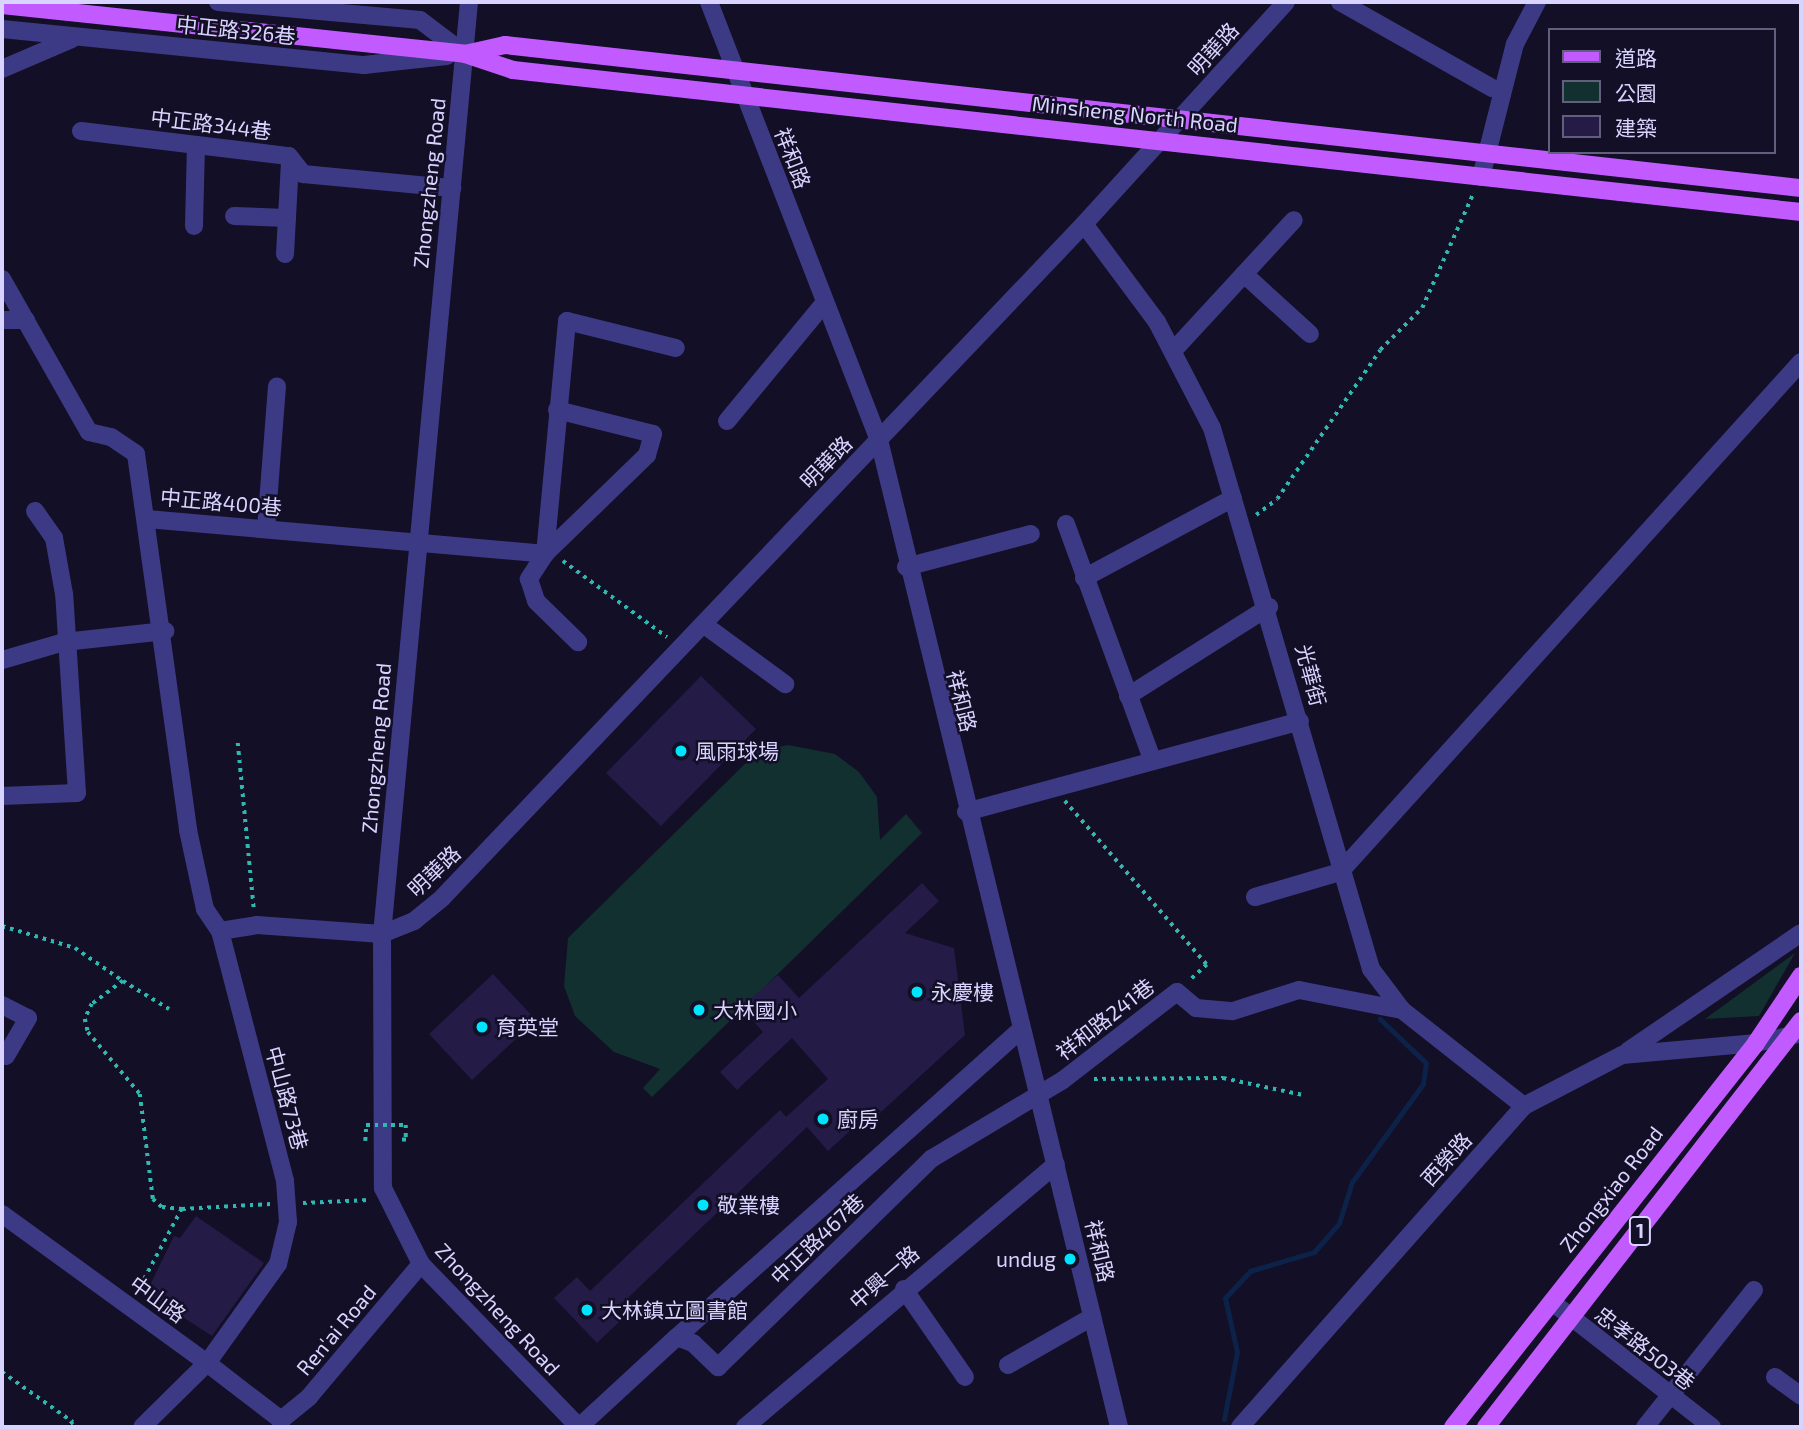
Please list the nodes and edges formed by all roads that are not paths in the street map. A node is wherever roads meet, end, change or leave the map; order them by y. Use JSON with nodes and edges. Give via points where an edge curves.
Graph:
{"nodes":[{"id":1,"x":218,"y":2,"type":"edge"},
{"id":2,"x":469,"y":2,"type":"edge"},
{"id":3,"x":709,"y":2,"type":"edge"},
{"id":4,"x":1286,"y":2,"type":"edge"},
{"id":5,"x":1340,"y":2,"type":"edge"},
{"id":6,"x":1537,"y":2,"type":"edge"},
{"id":7,"x":2,"y":5,"type":"edge"},
{"id":8,"x":2,"y":29,"type":"edge"},
{"id":9,"x":77,"y":37,"type":"junction"},
{"id":10,"x":465,"y":54,"type":"junction"},
{"id":11,"x":2,"y":69,"type":"edge"},
{"id":12,"x":736,"y":71,"type":"junction"},
{"id":13,"x":1492,"y":89,"type":"dead end"},
{"id":14,"x":745,"y":95,"type":"junction"},
{"id":15,"x":1182,"y":118,"type":"junction"},
{"id":16,"x":81,"y":131,"type":"dead end"},
{"id":17,"x":1162,"y":139,"type":"junction"},
{"id":18,"x":196,"y":145,"type":"junction"},
{"id":19,"x":1484,"y":152,"type":"junction"},
{"id":20,"x":290,"y":161,"type":"junction"},
{"id":21,"x":1481,"y":177,"type":"junction"},
{"id":22,"x":452,"y":188,"type":"junction"},
{"id":23,"x":1801,"y":188,"type":"edge"},
{"id":24,"x":1801,"y":212,"type":"edge"},
{"id":25,"x":234,"y":216,"type":"dead end"},
{"id":26,"x":287,"y":218,"type":"junction"},
{"id":27,"x":1294,"y":220,"type":"dead end"},
{"id":28,"x":1084,"y":224,"type":"junction"},
{"id":29,"x":194,"y":226,"type":"dead end"},
{"id":30,"x":285,"y":254,"type":"dead end"},
{"id":31,"x":1244,"y":274,"type":"junction"},
{"id":32,"x":2,"y":279,"type":"edge"},
{"id":33,"x":825,"y":302,"type":"junction"},
{"id":34,"x":2,"y":320,"type":"edge"},
{"id":35,"x":26,"y":320,"type":"junction"},
{"id":36,"x":1310,"y":334,"type":"dead end"},
{"id":37,"x":676,"y":348,"type":"dead end"},
{"id":38,"x":1173,"y":351,"type":"junction"},
{"id":39,"x":1801,"y":362,"type":"edge"},
{"id":40,"x":278,"y":386,"type":"dead end"},
{"id":41,"x":557,"y":410,"type":"junction"},
{"id":42,"x":727,"y":421,"type":"dead end"},
{"id":43,"x":879,"y":440,"type":"junction"},
{"id":44,"x":1233,"y":498,"type":"junction"},
{"id":45,"x":35,"y":511,"type":"dead end"},
{"id":46,"x":147,"y":519,"type":"junction"},
{"id":47,"x":1066,"y":524,"type":"dead end"},
{"id":48,"x":266,"y":529,"type":"junction"},
{"id":49,"x":1031,"y":534,"type":"dead end"},
{"id":50,"x":418,"y":542,"type":"junction"},
{"id":51,"x":545,"y":554,"type":"junction"},
{"id":52,"x":906,"y":567,"type":"junction"},
{"id":53,"x":1084,"y":578,"type":"junction"},
{"id":54,"x":1269,"y":607,"type":"junction"},
{"id":55,"x":703,"y":624,"type":"junction"},
{"id":56,"x":165,"y":631,"type":"junction"},
{"id":57,"x":64,"y":642,"type":"junction"},
{"id":58,"x":578,"y":642,"type":"dead end"},
{"id":59,"x":2,"y":660,"type":"edge"},
{"id":60,"x":785,"y":684,"type":"dead end"},
{"id":61,"x":1129,"y":696,"type":"junction"},
{"id":62,"x":1300,"y":721,"type":"junction"},
{"id":63,"x":1152,"y":759,"type":"junction"},
{"id":64,"x":2,"y":796,"type":"edge"},
{"id":65,"x":965,"y":812,"type":"junction"},
{"id":66,"x":1340,"y":872,"type":"junction"},
{"id":67,"x":1255,"y":897,"type":"dead end"},
{"id":68,"x":220,"y":931,"type":"junction"},
{"id":69,"x":1801,"y":933,"type":"edge"},
{"id":70,"x":382,"y":934,"type":"junction"},
{"id":71,"x":1801,"y":976,"type":"edge"},
{"id":72,"x":2,"y":1005,"type":"edge"},
{"id":73,"x":1402,"y":1010,"type":"junction"},
{"id":74,"x":1021,"y":1029,"type":"junction"},
{"id":75,"x":1799,"y":1034,"type":"edge"},
{"id":76,"x":1756,"y":1043,"type":"junction"},
{"id":77,"x":6,"y":1055,"type":"dead end"},
{"id":78,"x":1622,"y":1055,"type":"junction"},
{"id":79,"x":1039,"y":1097,"type":"junction"},
{"id":80,"x":1524,"y":1105,"type":"junction"},
{"id":81,"x":1056,"y":1164,"type":"junction"},
{"id":82,"x":2,"y":1214,"type":"edge"},
{"id":83,"x":421,"y":1264,"type":"junction"},
{"id":84,"x":904,"y":1289,"type":"junction"},
{"id":85,"x":1754,"y":1290,"type":"dead end"},
{"id":86,"x":1552,"y":1302,"type":"junction"},
{"id":87,"x":1092,"y":1317,"type":"junction"},
{"id":88,"x":1572,"y":1319,"type":"junction"},
{"id":89,"x":677,"y":1337,"type":"junction"},
{"id":90,"x":207,"y":1363,"type":"junction"},
{"id":91,"x":1008,"y":1365,"type":"dead end"},
{"id":92,"x":965,"y":1377,"type":"dead end"},
{"id":93,"x":1775,"y":1377,"type":"dead end"},
{"id":94,"x":1669,"y":1396,"type":"junction"},
{"id":95,"x":1801,"y":1396,"type":"edge"},
{"id":96,"x":281,"y":1424,"type":"edge"},
{"id":97,"x":142,"y":1427,"type":"edge"},
{"id":98,"x":579,"y":1427,"type":"edge"},
{"id":99,"x":745,"y":1427,"type":"edge"},
{"id":100,"x":1118,"y":1427,"type":"edge"},
{"id":101,"x":1240,"y":1427,"type":"edge"},
{"id":102,"x":1452,"y":1427,"type":"edge"},
{"id":103,"x":1486,"y":1427,"type":"edge"},
{"id":104,"x":1645,"y":1427,"type":"edge"},
{"id":105,"x":1713,"y":1427,"type":"edge"}],
"edges":[{"from":1,"to":10,"type":"street","via":[[420,20]]},
{"from":2,"to":10,"type":"street","name":"Zhongzheng Road"},
{"from":3,"to":12,"type":"street","name":"祥和路"},
{"from":4,"to":15,"type":"street","name":"明華路"},
{"from":5,"to":13,"type":"street"},
{"from":6,"to":19,"type":"street","via":[[1515,44]]},
{"from":7,"to":10,"type":"main road","name":"Minsheng North Road"},
{"from":8,"to":9,"type":"street","name":"中正路326巷"},
{"from":9,"to":10,"type":"street","name":"中正路326巷","via":[[364,65]]},
{"from":9,"to":11,"type":"street"},
{"from":10,"to":12,"type":"main road","name":"Minsheng North Road","via":[[505,45]]},
{"from":10,"to":14,"type":"main road","name":"Minsheng North Road","via":[[513,70]]},
{"from":10,"to":22,"type":"street","name":"Zhongzheng Road"},
{"from":12,"to":14,"type":"street","name":"祥和路"},
{"from":12,"to":15,"type":"main road","name":"Minsheng North Road"},
{"from":14,"to":17,"type":"main road","name":"Minsheng North Road"},
{"from":14,"to":33,"type":"street","name":"祥和路"},
{"from":15,"to":17,"type":"street","name":"明華路"},
{"from":15,"to":19,"type":"main road","name":"Minsheng North Road"},
{"from":16,"to":18,"type":"street","name":"中正路344巷"},
{"from":17,"to":21,"type":"main road","name":"Minsheng North Road"},
{"from":17,"to":28,"type":"street","name":"明華路"},
{"from":18,"to":20,"type":"street","name":"中正路344巷","via":[[289,156]]},
{"from":18,"to":29,"type":"street"},
{"from":19,"to":21,"type":"street"},
{"from":19,"to":23,"type":"main road","name":"Minsheng North Road"},
{"from":20,"to":22,"type":"street","name":"中正路344巷","via":[[303,174]]},
{"from":20,"to":26,"type":"street"},
{"from":21,"to":24,"type":"main road","name":"Minsheng North Road"},
{"from":22,"to":50,"type":"street","name":"Zhongzheng Road"},
{"from":25,"to":26,"type":"street"},
{"from":26,"to":30,"type":"street"},
{"from":27,"to":31,"type":"street"},
{"from":28,"to":38,"type":"street","name":"光華街"},
{"from":28,"to":43,"type":"street","name":"明華路"},
{"from":31,"to":36,"type":"street"},
{"from":31,"to":38,"type":"street"},
{"from":32,"to":35,"type":"street","name":"中正路400巷"},
{"from":33,"to":42,"type":"street"},
{"from":33,"to":43,"type":"street","name":"祥和路"},
{"from":34,"to":35,"type":"street"},
{"from":35,"to":46,"type":"street","name":"中正路400巷","via":[[89,432],[111,437],[136,454]]},
{"from":37,"to":41,"type":"street","via":[[567,321]]},
{"from":38,"to":44,"type":"street","name":"光華街","via":[[1212,428]]},
{"from":39,"to":66,"type":"street"},
{"from":40,"to":48,"type":"street","via":[[268,452]]},
{"from":41,"to":51,"type":"street"},
{"from":41,"to":51,"type":"street","via":[[653,434],[647,455]]},
{"from":43,"to":52,"type":"street","name":"祥和路"},
{"from":43,"to":55,"type":"street","name":"明華路"},
{"from":44,"to":53,"type":"street"},
{"from":44,"to":54,"type":"street","name":"光華街"},
{"from":45,"to":57,"type":"street","via":[[54,538],[64,594]]},
{"from":46,"to":48,"type":"street","name":"中正路400巷"},
{"from":46,"to":56,"type":"street","name":"中山路73巷"},
{"from":47,"to":53,"type":"street"},
{"from":48,"to":50,"type":"street","name":"中正路400巷"},
{"from":49,"to":52,"type":"street"},
{"from":50,"to":51,"type":"street","name":"中正路400巷"},
{"from":50,"to":70,"type":"street","name":"Zhongzheng Road"},
{"from":51,"to":58,"type":"street","via":[[529,579],[536,601]]},
{"from":52,"to":65,"type":"street","name":"祥和路"},
{"from":53,"to":61,"type":"street"},
{"from":54,"to":61,"type":"street"},
{"from":54,"to":62,"type":"street","name":"光華街"},
{"from":55,"to":60,"type":"street"},
{"from":55,"to":70,"type":"street","name":"明華路","via":[[442,898],[414,921]]},
{"from":56,"to":57,"type":"street"},
{"from":56,"to":68,"type":"street","name":"中山路73巷","via":[[188,830],[205,909]]},
{"from":57,"to":59,"type":"street"},
{"from":57,"to":64,"type":"street","via":[[77,793]]},
{"from":61,"to":63,"type":"street"},
{"from":62,"to":63,"type":"street"},
{"from":62,"to":66,"type":"street","name":"光華街"},
{"from":63,"to":65,"type":"street"},
{"from":65,"to":74,"type":"street","name":"祥和路"},
{"from":66,"to":67,"type":"street"},
{"from":66,"to":73,"type":"street","name":"光華街","via":[[1371,969]]},
{"from":68,"to":70,"type":"street","via":[[257,925]]},
{"from":68,"to":90,"type":"street","name":"中山路73巷","via":[[285,1181],[288,1222],[278,1265]]},
{"from":69,"to":78,"type":"street"},
{"from":70,"to":83,"type":"street","name":"Zhongzheng Road","via":[[383,1188]]},
{"from":71,"to":76,"type":"main road","name":"Zhongxiao Road","number":"1"},
{"from":72,"to":77,"type":"street","via":[[28,1018]]},
{"from":73,"to":79,"type":"street","name":"祥和路241巷","via":[[1299,990],[1233,1011],[1196,1008],[1177,992]]},
{"from":73,"to":80,"type":"street","name":"光華街"},
{"from":74,"to":79,"type":"street","name":"祥和路"},
{"from":74,"to":89,"type":"street"},
{"from":75,"to":76,"type":"street","name":"西榮路"},
{"from":75,"to":88,"type":"main road","number":"1"},
{"from":76,"to":78,"type":"street","name":"西榮路"},
{"from":76,"to":86,"type":"main road","name":"Zhongxiao Road","number":"1"},
{"from":78,"to":80,"type":"street","name":"西榮路"},
{"from":79,"to":81,"type":"street","name":"祥和路"},
{"from":79,"to":89,"type":"street","name":"中正路467巷","via":[[931,1159],[718,1367],[693,1343]]},
{"from":80,"to":101,"type":"street","name":"西榮路"},
{"from":81,"to":84,"type":"street","name":"中興一路"},
{"from":81,"to":87,"type":"street","name":"祥和路"},
{"from":82,"to":90,"type":"street","name":"中山路"},
{"from":83,"to":96,"type":"street","name":"Ren'ai Road"},
{"from":83,"to":98,"type":"street","name":"Zhongzheng Road"},
{"from":84,"to":92,"type":"street"},
{"from":84,"to":99,"type":"street","name":"中興一路"},
{"from":85,"to":94,"type":"street"},
{"from":86,"to":88,"type":"street","name":"忠孝路503巷"},
{"from":86,"to":102,"type":"main road","name":"Zhongxiao Road","number":"1"},
{"from":87,"to":91,"type":"street"},
{"from":87,"to":100,"type":"street","name":"祥和路"},
{"from":88,"to":94,"type":"street","name":"忠孝路503巷"},
{"from":88,"to":103,"type":"main road","number":"1"},
{"from":89,"to":98,"type":"street"},
{"from":90,"to":96,"type":"street","name":"中山路"},
{"from":90,"to":97,"type":"street","name":"中山路73巷"},
{"from":93,"to":95,"type":"street"},
{"from":94,"to":104,"type":"street"},
{"from":94,"to":105,"type":"street","name":"忠孝路503巷"}]}
